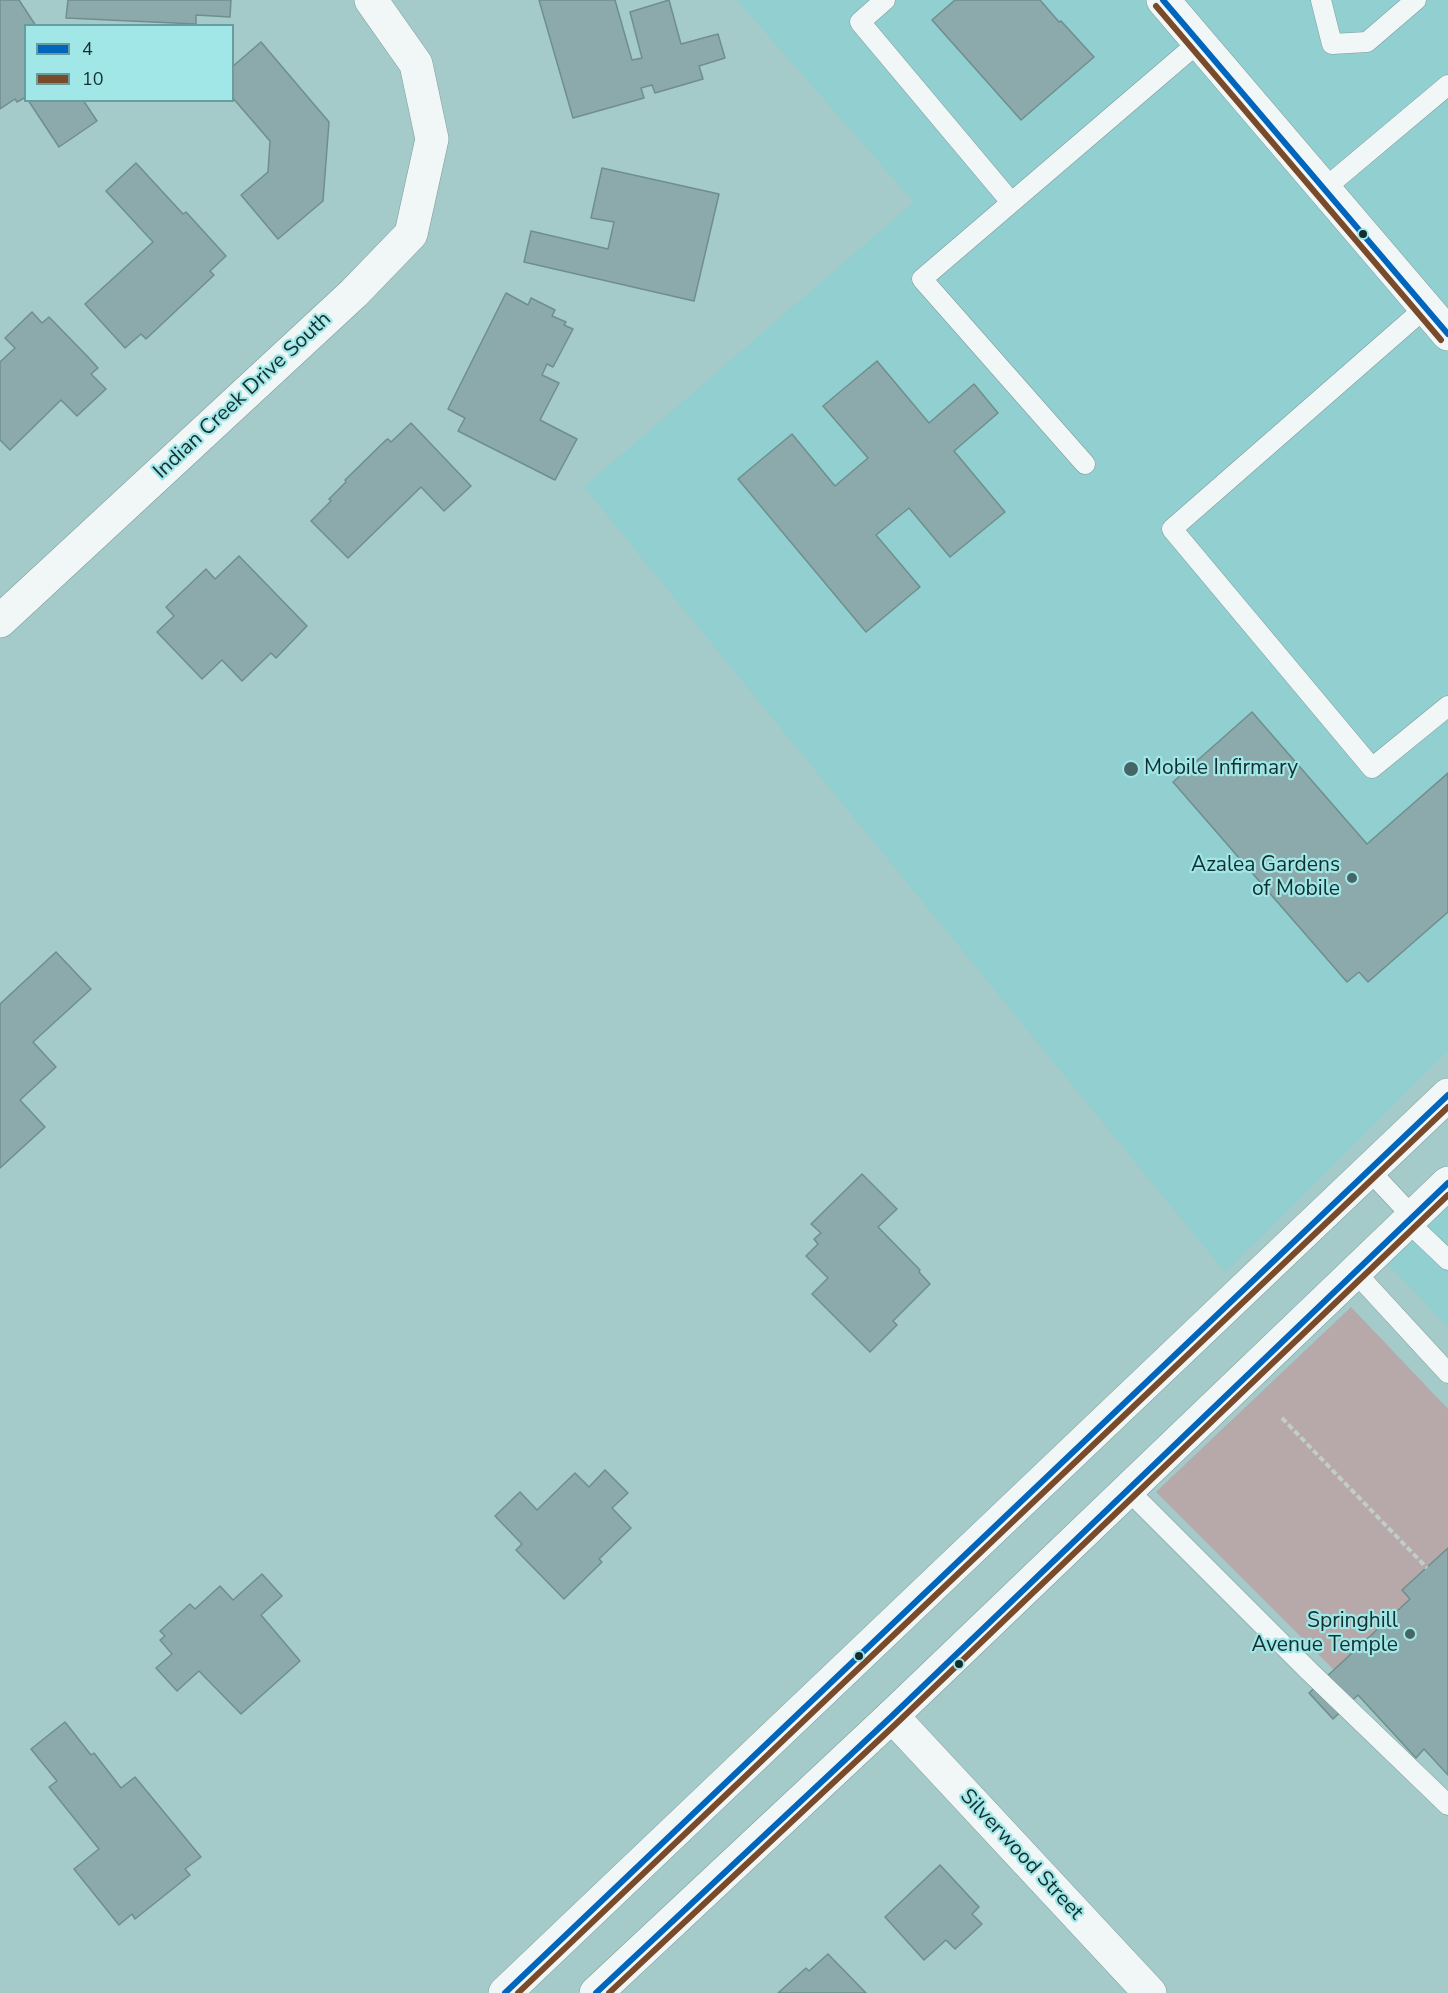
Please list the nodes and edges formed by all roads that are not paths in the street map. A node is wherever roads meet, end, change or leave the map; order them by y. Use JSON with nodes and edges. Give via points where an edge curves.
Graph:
{"nodes":[{"id":1,"x":371,"y":0,"type":"edge"},
{"id":2,"x":885,"y":0,"type":"edge"},
{"id":3,"x":1163,"y":0,"type":"edge"},
{"id":4,"x":1321,"y":0,"type":"edge"},
{"id":5,"x":1416,"y":0,"type":"edge"},
{"id":6,"x":1199,"y":42,"type":"junction"},
{"id":7,"x":1448,"y":85,"type":"edge"},
{"id":8,"x":1324,"y":189,"type":"junction"},
{"id":9,"x":1011,"y":202,"type":"junction"},
{"id":10,"x":1425,"y":308,"type":"junction"},
{"id":11,"x":1448,"y":334,"type":"edge"},
{"id":12,"x":1085,"y":464,"type":"dead end"},
{"id":13,"x":0,"y":621,"type":"edge"},
{"id":14,"x":1448,"y":706,"type":"edge"},
{"id":15,"x":1448,"y":1095,"type":"edge"},
{"id":16,"x":1369,"y":1170,"type":"junction"},
{"id":17,"x":1448,"y":1183,"type":"edge"},
{"id":18,"x":1411,"y":1219,"type":"junction"},
{"id":19,"x":1448,"y":1260,"type":"edge"},
{"id":20,"x":1356,"y":1273,"type":"junction"},
{"id":21,"x":1448,"y":1373,"type":"edge"},
{"id":22,"x":1128,"y":1490,"type":"junction"},
{"id":23,"x":892,"y":1716,"type":"junction"},
{"id":24,"x":1448,"y":1805,"type":"edge"},
{"id":25,"x":505,"y":1993,"type":"edge"},
{"id":26,"x":596,"y":1993,"type":"edge"},
{"id":27,"x":1150,"y":1993,"type":"edge"}],
"edges":[{"from":1,"to":13,"type":"main road","name":"Indian Creek Drive South","via":[[416,64],[432,139],[411,234],[345,301]]},
{"from":2,"to":9,"type":"lane","via":[[860,22]]},
{"from":3,"to":6,"type":"main road"},
{"from":4,"to":5,"type":"lane","via":[[1332,44],[1367,42]]},
{"from":6,"to":8,"type":"main road"},
{"from":6,"to":9,"type":"lane"},
{"from":7,"to":8,"type":"lane"},
{"from":8,"to":10,"type":"main road"},
{"from":9,"to":12,"type":"lane","via":[[922,279]]},
{"from":10,"to":11,"type":"main road"},
{"from":10,"to":14,"type":"lane","via":[[1172,529],[1372,768]]},
{"from":15,"to":16,"type":"main road"},
{"from":16,"to":18,"type":"lane"},
{"from":16,"to":25,"type":"main road"},
{"from":17,"to":18,"type":"main road"},
{"from":18,"to":19,"type":"lane"},
{"from":18,"to":20,"type":"main road"},
{"from":20,"to":21,"type":"lane"},
{"from":20,"to":22,"type":"main road"},
{"from":22,"to":23,"type":"main road"},
{"from":22,"to":24,"type":"lane"},
{"from":23,"to":26,"type":"main road"},
{"from":23,"to":27,"type":"main road","name":"Silverwood Street"}]}
